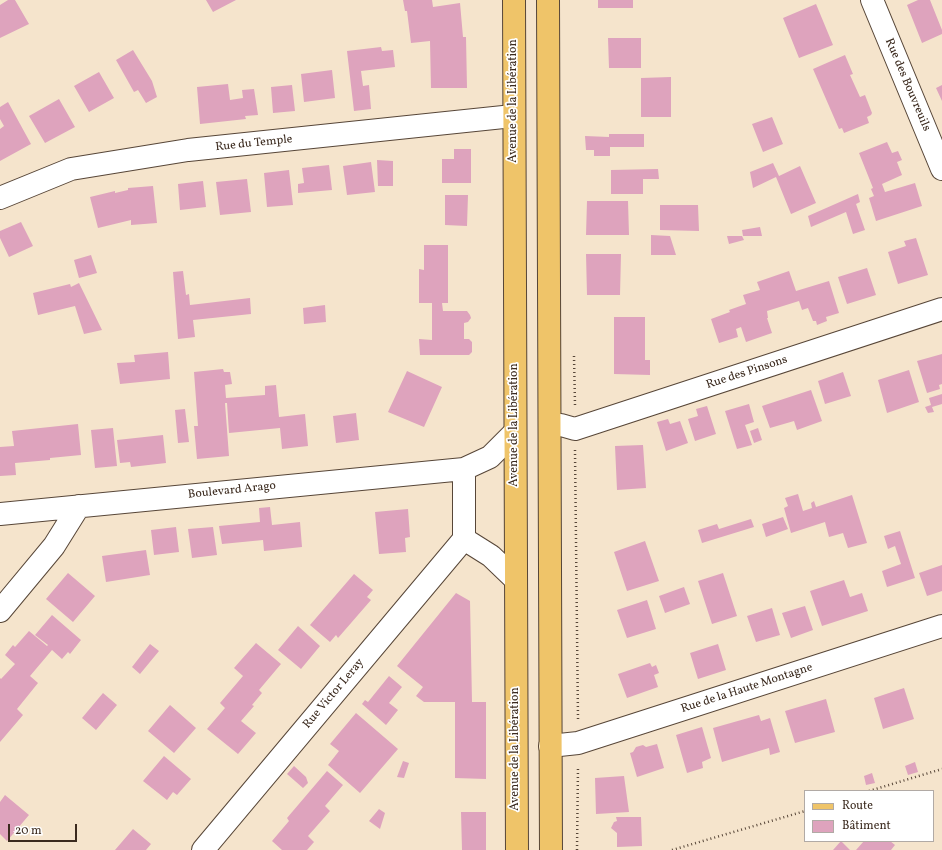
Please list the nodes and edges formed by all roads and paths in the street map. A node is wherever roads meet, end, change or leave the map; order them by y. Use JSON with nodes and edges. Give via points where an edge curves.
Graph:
{"nodes":[{"id":1,"x":514,"y":0,"type":"edge"},
{"id":2,"x":548,"y":0,"type":"edge"},
{"id":3,"x":872,"y":0,"type":"edge"},
{"id":4,"x":513,"y":116,"type":"junction"},
{"id":5,"x":942,"y":169,"type":"edge"},
{"id":6,"x":0,"y":198,"type":"edge"},
{"id":7,"x":942,"y":309,"type":"edge"},
{"id":8,"x":550,"y":425,"type":"junction"},
{"id":9,"x":515,"y":432,"type":"junction"},
{"id":10,"x":464,"y":469,"type":"junction"},
{"id":11,"x":79,"y":506,"type":"junction"},
{"id":12,"x":0,"y":514,"type":"edge"},
{"id":13,"x":464,"y":539,"type":"junction"},
{"id":14,"x":516,"y":580,"type":"junction"},
{"id":15,"x":0,"y":610,"type":"edge"},
{"id":16,"x":942,"y":626,"type":"edge"},
{"id":17,"x":550,"y":746,"type":"junction"},
{"id":18,"x":942,"y":769,"type":"edge"},
{"id":19,"x":872,"y":790,"type":"edge"},
{"id":20,"x":804,"y":810,"type":"edge"},
{"id":21,"x":203,"y":850,"type":"edge"},
{"id":22,"x":517,"y":850,"type":"edge"},
{"id":23,"x":551,"y":850,"type":"edge"},
{"id":24,"x":672,"y":850,"type":"edge"}],
"edges":[{"from":1,"to":4,"type":"main road","name":"Avenue de la Libération"},
{"from":2,"to":8,"type":"main road"},
{"from":3,"to":5,"type":"street","name":"Rue des Bouvreuils"},
{"from":4,"to":6,"type":"street","name":"Rue du Temple","via":[[188,150],[71,169]]},
{"from":4,"to":9,"type":"main road","name":"Avenue de la Libération"},
{"from":7,"to":8,"type":"street","name":"Rue des Pinsons","via":[[575,429]]},
{"from":8,"to":17,"type":"main road"},
{"from":9,"to":10,"type":"street","name":"Boulevard Arago","via":[[490,457]]},
{"from":9,"to":14,"type":"main road","name":"Avenue de la Libération"},
{"from":10,"to":11,"type":"street","name":"Boulevard Arago"},
{"from":10,"to":13,"type":"street"},
{"from":11,"to":12,"type":"street","name":"Boulevard Arago"},
{"from":11,"to":15,"type":"street","via":[[54,546]]},
{"from":13,"to":14,"type":"street","via":[[491,556]]},
{"from":13,"to":21,"type":"street","name":"Rue Victor Leray"},
{"from":14,"to":22,"type":"main road","name":"Avenue de la Libération"},
{"from":16,"to":17,"type":"street","name":"Rue de la Haute Montagne","via":[[578,743]]},
{"from":17,"to":23,"type":"main road"},
{"from":18,"to":19,"type":"path"},
{"from":20,"to":24,"type":"path"}]}
